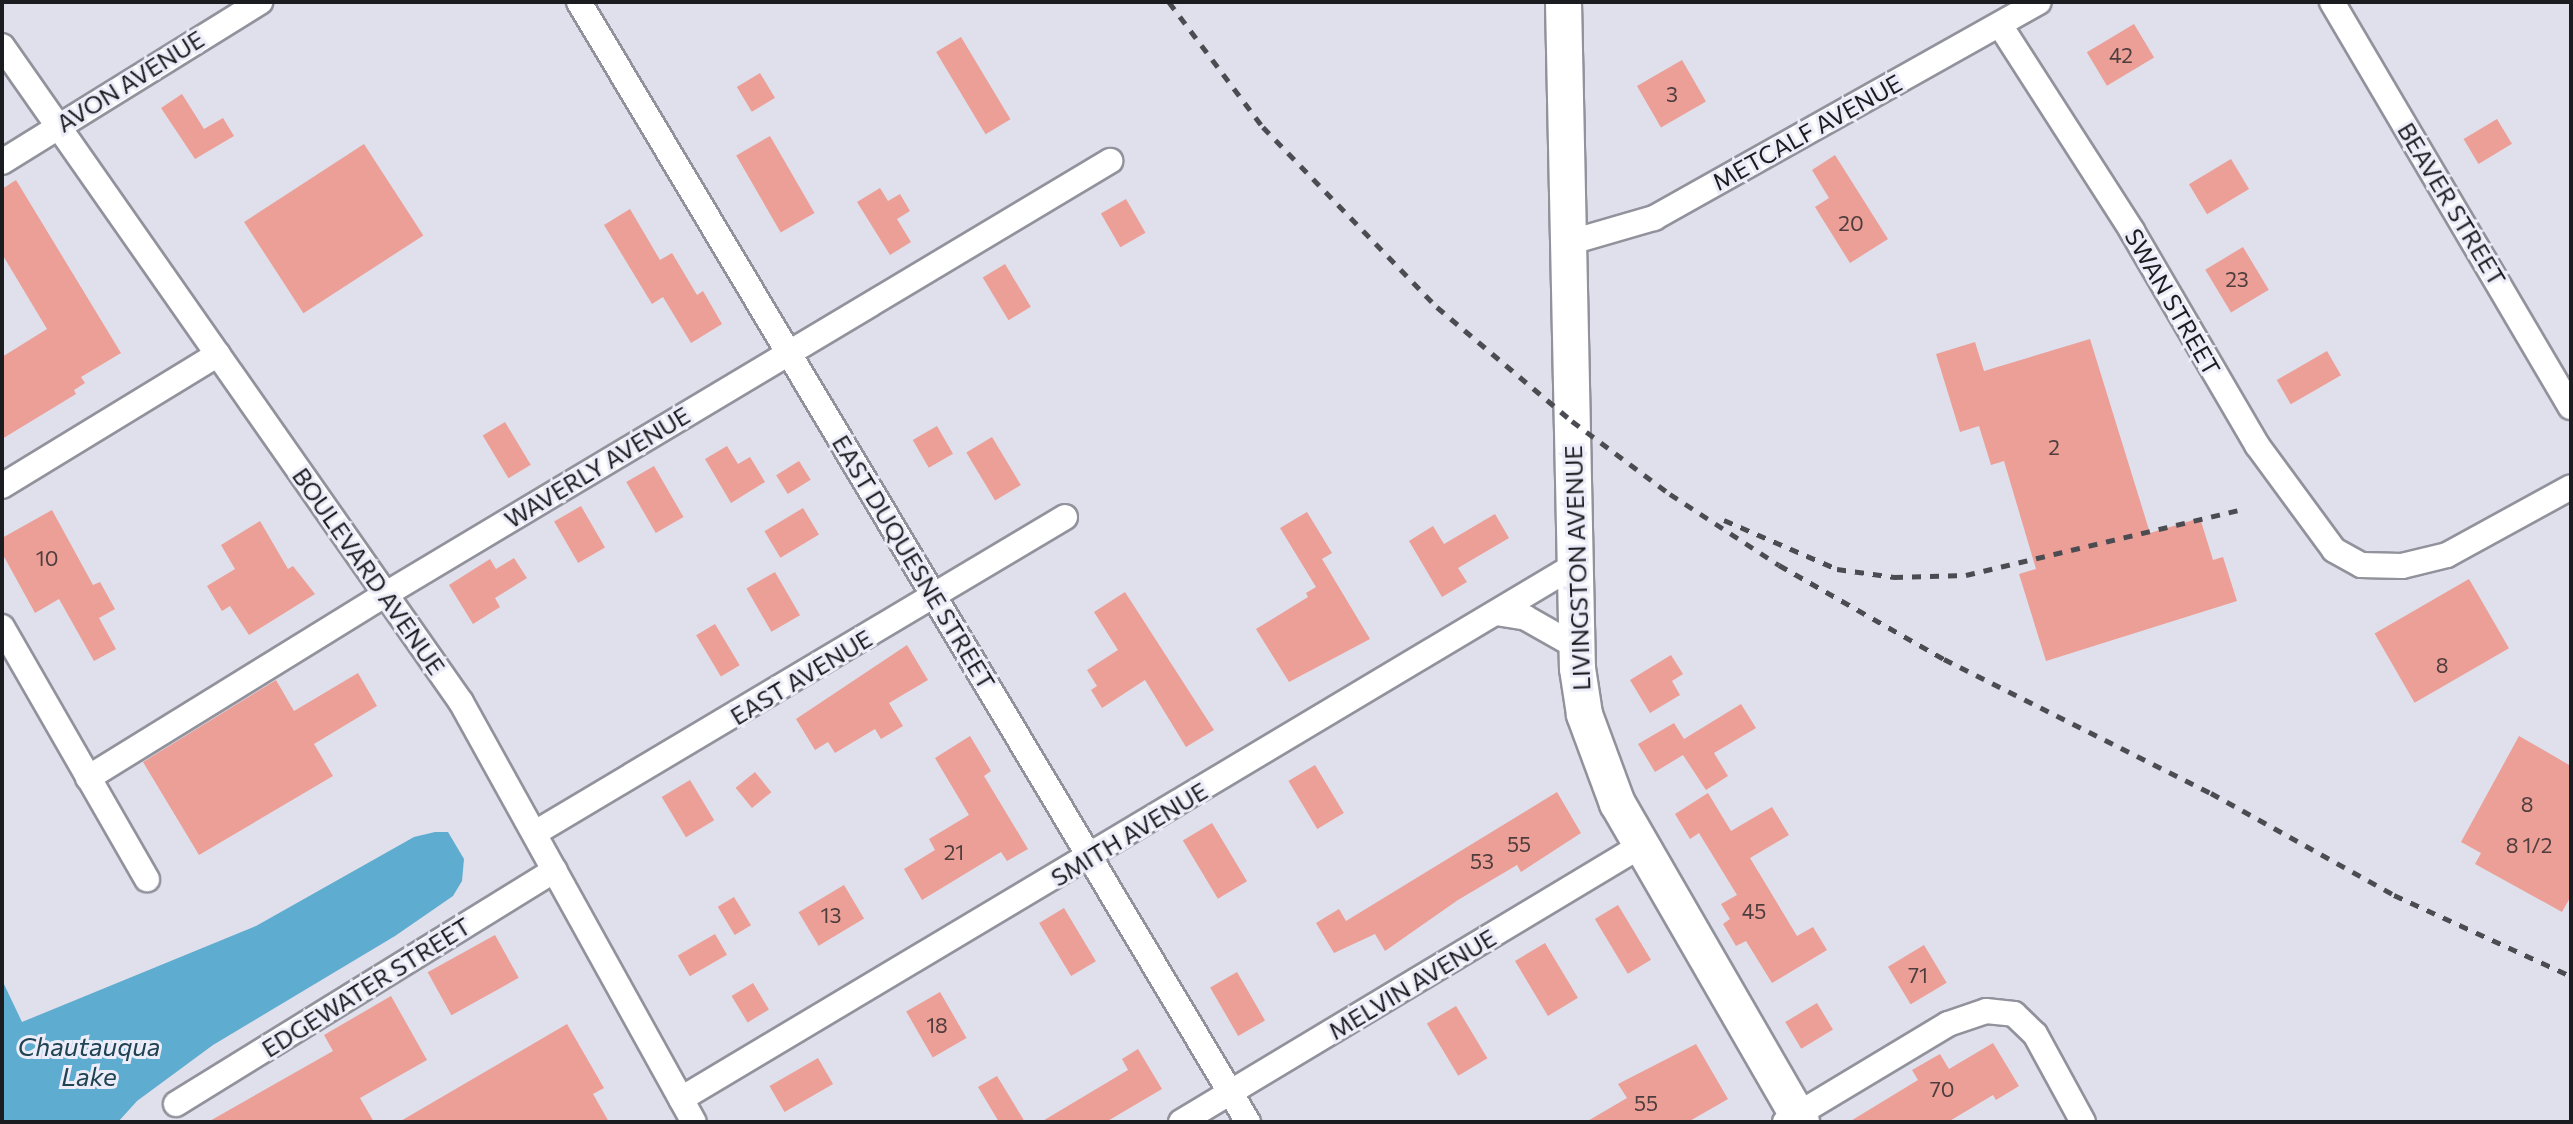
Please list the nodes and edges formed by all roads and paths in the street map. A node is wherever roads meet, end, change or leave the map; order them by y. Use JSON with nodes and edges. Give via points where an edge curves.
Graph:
{"nodes":[{"id":1,"x":260,"y":2,"type":"edge"},
{"id":2,"x":579,"y":2,"type":"edge"},
{"id":3,"x":1563,"y":2,"type":"edge"},
{"id":4,"x":2039,"y":2,"type":"edge"},
{"id":5,"x":2332,"y":2,"type":"edge"},
{"id":6,"x":2000,"y":25,"type":"junction"},
{"id":7,"x":2,"y":46,"type":"edge"},
{"id":8,"x":58,"y":126,"type":"junction"},
{"id":9,"x":1110,"y":161,"type":"dead end"},
{"id":10,"x":2,"y":162,"type":"edge"},
{"id":11,"x":1568,"y":243,"type":"junction"},
{"id":12,"x":788,"y":352,"type":"junction"},
{"id":13,"x":218,"y":354,"type":"junction"},
{"id":14,"x":2571,"y":407,"type":"edge"},
{"id":15,"x":2,"y":486,"type":"edge"},
{"id":16,"x":2571,"y":487,"type":"edge"},
{"id":17,"x":1065,"y":517,"type":"dead end"},
{"id":18,"x":1575,"y":565,"type":"junction"},
{"id":19,"x":386,"y":594,"type":"junction"},
{"id":20,"x":934,"y":596,"type":"junction"},
{"id":21,"x":1496,"y":612,"type":"junction"},
{"id":22,"x":2,"y":626,"type":"edge"},
{"id":23,"x":1577,"y":647,"type":"junction"},
{"id":24,"x":89,"y":778,"type":"junction"},
{"id":25,"x":535,"y":834,"type":"junction"},
{"id":26,"x":1642,"y":845,"type":"junction"},
{"id":27,"x":1091,"y":857,"type":"junction"},
{"id":28,"x":555,"y":870,"type":"junction"},
{"id":29,"x":147,"y":878,"type":"dead end"},
{"id":30,"x":1231,"y":1093,"type":"junction"},
{"id":31,"x":681,"y":1099,"type":"junction"},
{"id":32,"x":176,"y":1104,"type":"dead end"},
{"id":33,"x":1794,"y":1120,"type":"edge"},
{"id":34,"x":694,"y":1122,"type":"edge"},
{"id":35,"x":1181,"y":1122,"type":"edge"},
{"id":36,"x":1248,"y":1122,"type":"edge"},
{"id":37,"x":2083,"y":1122,"type":"edge"}],
"edges":[{"from":1,"to":8,"type":"street","name":"AVON AVENUE"},
{"from":2,"to":12,"type":"street","name":"EAST DUQUESNE STREET"},
{"from":3,"to":11,"type":"street","name":"LIVINGSTON AVENUE"},
{"from":4,"to":6,"type":"street","name":"METCALF AVENUE"},
{"from":5,"to":14,"type":"street","name":"BEAVER STREET"},
{"from":6,"to":11,"type":"street","name":"METCALF AVENUE","via":[[1654,218]]},
{"from":6,"to":16,"type":"street","name":"SWAN STREET","via":[[2132,230],[2257,445],[2334,550],[2361,565],[2402,566],[2447,555]]},
{"from":7,"to":8,"type":"street","name":"BOULEVARD AVENUE"},
{"from":8,"to":10,"type":"street","name":"AVON AVENUE"},
{"from":8,"to":13,"type":"street","name":"BOULEVARD AVENUE"},
{"from":9,"to":12,"type":"street","name":"WAVERLY AVENUE"},
{"from":11,"to":18,"type":"street","name":"LIVINGSTON AVENUE"},
{"from":12,"to":19,"type":"street","name":"WAVERLY AVENUE"},
{"from":12,"to":20,"type":"street","name":"EAST DUQUESNE STREET"},
{"from":13,"to":15,"type":"street"},
{"from":13,"to":19,"type":"street","name":"BOULEVARD AVENUE"},
{"from":17,"to":20,"type":"street","name":"EAST AVENUE"},
{"from":18,"to":21,"type":"street","name":"SMITH AVENUE"},
{"from":18,"to":23,"type":"street","name":"LIVINGSTON AVENUE"},
{"from":19,"to":24,"type":"street","name":"WAVERLY AVENUE"},
{"from":19,"to":25,"type":"street","name":"BOULEVARD AVENUE","via":[[461,702]]},
{"from":20,"to":25,"type":"street","name":"EAST AVENUE"},
{"from":20,"to":27,"type":"street","name":"EAST DUQUESNE STREET"},
{"from":21,"to":23,"type":"street","via":[[1526,618]]},
{"from":21,"to":27,"type":"street","name":"SMITH AVENUE"},
{"from":22,"to":24,"type":"street"},
{"from":23,"to":26,"type":"street","name":"LIVINGSTON AVENUE","via":[[1584,714],[1617,803]]},
{"from":24,"to":29,"type":"street"},
{"from":25,"to":28,"type":"street","name":"BOULEVARD AVENUE"},
{"from":26,"to":30,"type":"street","name":"MELVIN AVENUE"},
{"from":26,"to":33,"type":"street","name":"LIVINGSTON AVENUE"},
{"from":27,"to":30,"type":"street","name":"EAST DUQUESNE STREET"},
{"from":27,"to":31,"type":"street","name":"SMITH AVENUE"},
{"from":28,"to":31,"type":"street","name":"BOULEVARD AVENUE"},
{"from":28,"to":32,"type":"street","name":"EDGEWATER STREET"},
{"from":30,"to":35,"type":"street","name":"MELVIN AVENUE"},
{"from":30,"to":36,"type":"street","name":"EAST DUQUESNE STREET"},
{"from":31,"to":34,"type":"street","name":"BOULEVARD AVENUE"},
{"from":33,"to":37,"type":"street","via":[[1948,1024],[1986,1011],[2014,1014],[2035,1034]]}]}
